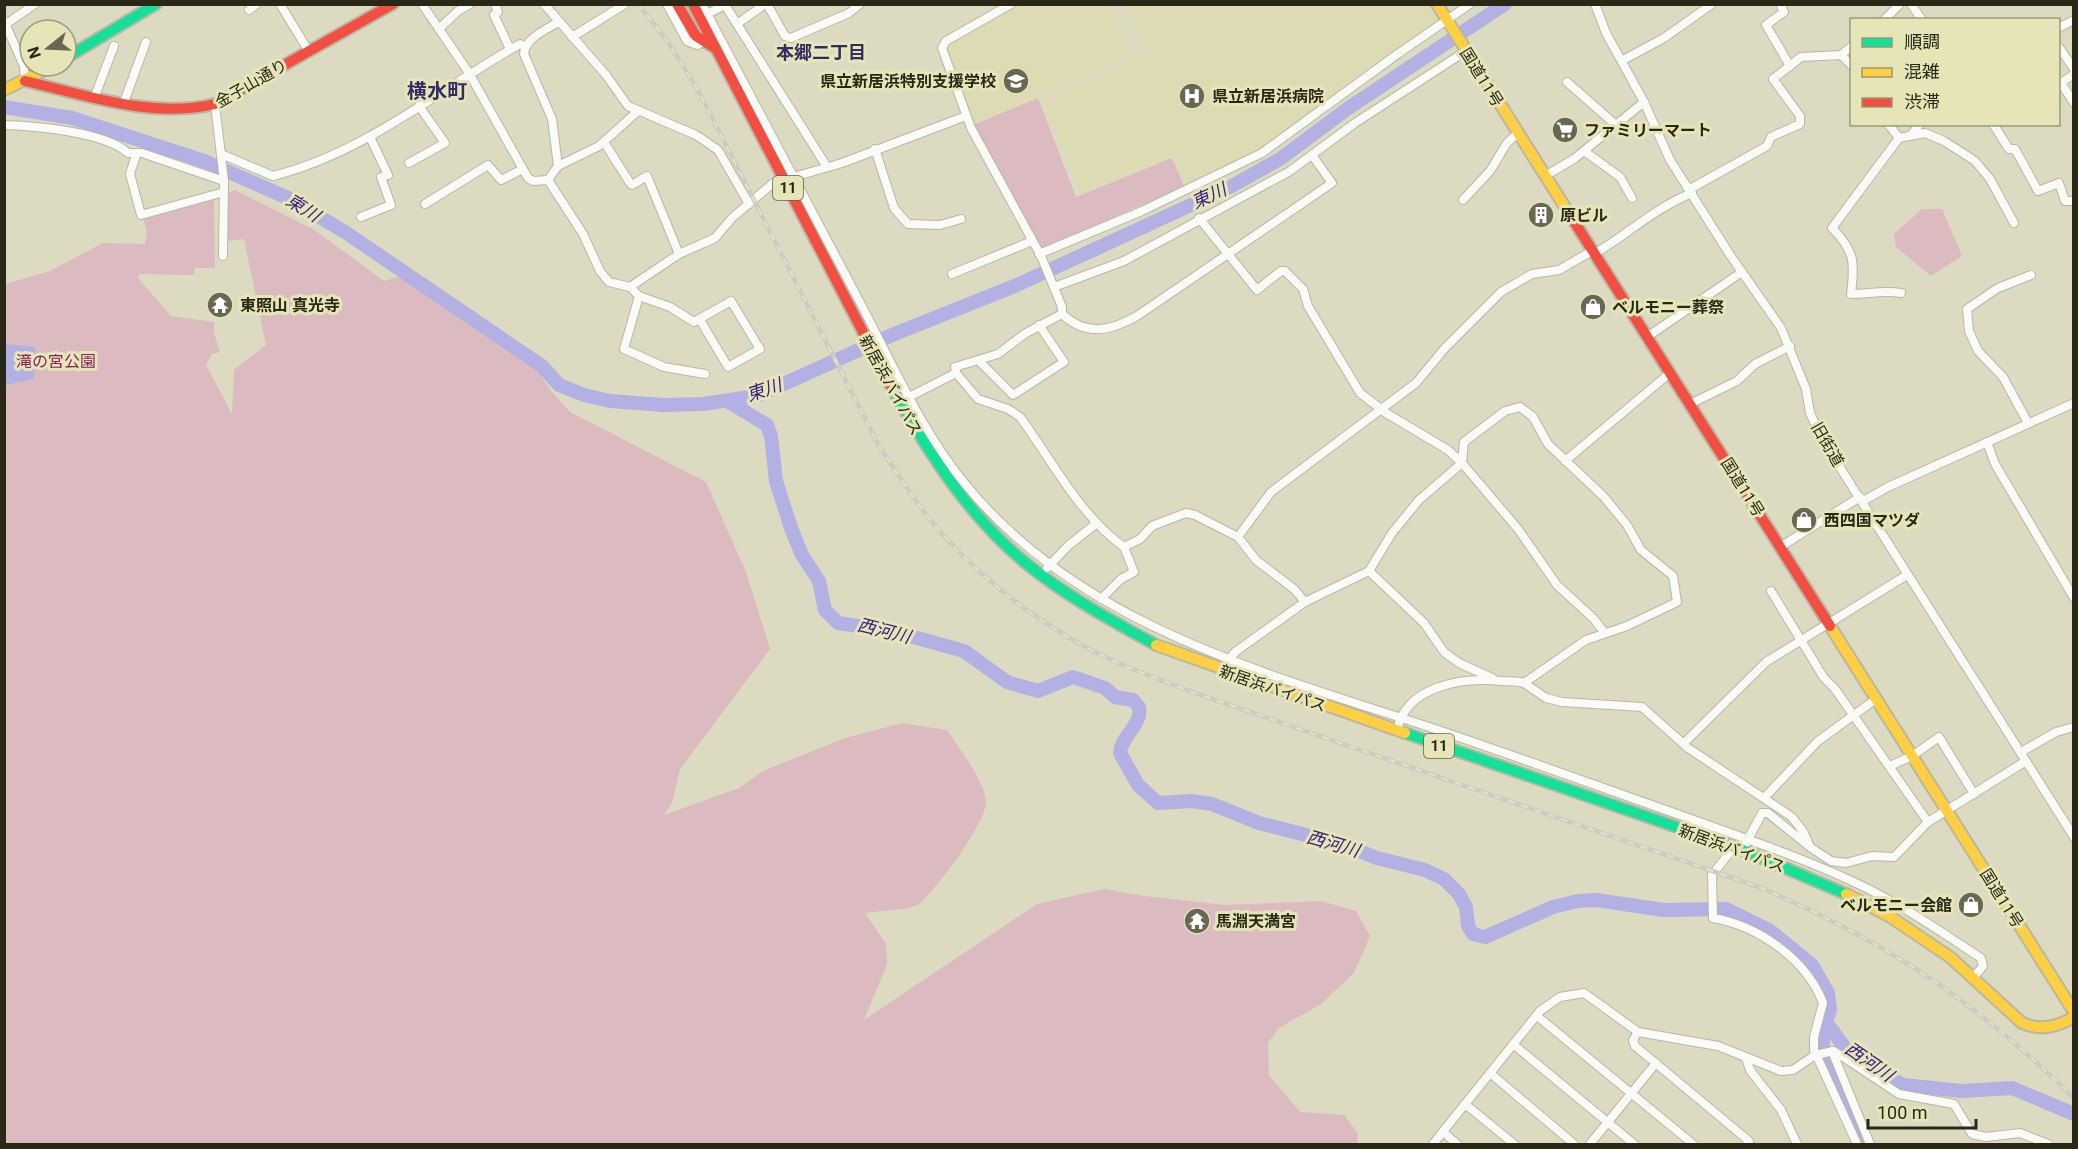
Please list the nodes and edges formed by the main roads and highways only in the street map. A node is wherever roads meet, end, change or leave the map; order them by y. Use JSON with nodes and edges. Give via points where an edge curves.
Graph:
{"nodes":[{"id":1,"x":156,"y":4,"type":"edge"},
{"id":2,"x":393,"y":4,"type":"edge"},
{"id":3,"x":677,"y":4,"type":"edge"},
{"id":4,"x":693,"y":4,"type":"edge"},
{"id":5,"x":1437,"y":4,"type":"edge"},
{"id":6,"x":715,"y":48,"type":"junction"},
{"id":7,"x":78,"y":51,"type":"edge"},
{"id":8,"x":31,"y":78,"type":"edge"},
{"id":9,"x":26,"y":81,"type":"junction"},
{"id":10,"x":5,"y":90,"type":"edge"},
{"id":11,"x":2073,"y":1019,"type":"edge"}],
"edges":[{"from":1,"to":7,"type":"main road"},
{"from":2,"to":9,"type":"main road","name":"金子山通り","via":[[215,104],[196,110],[124,102]]},
{"from":3,"to":6,"type":"main road","via":[[702,42]]},
{"from":4,"to":6,"type":"main road","name":"新居浜バイパス","number":"11"},
{"from":5,"to":11,"type":"main road","name":"国道11号","number":"11","via":[[2048,971]]},
{"from":6,"to":11,"type":"main road","name":"新居浜バイパス","number":"11","via":[[788,178],[933,458],[988,527],[1040,574],[1090,610],[1162,648],[1397,732],[1741,845],[1874,908],[1974,977],[2023,1023],[2045,1028]]},
{"from":8,"to":9,"type":"main road"},
{"from":9,"to":10,"type":"main road"}]}
